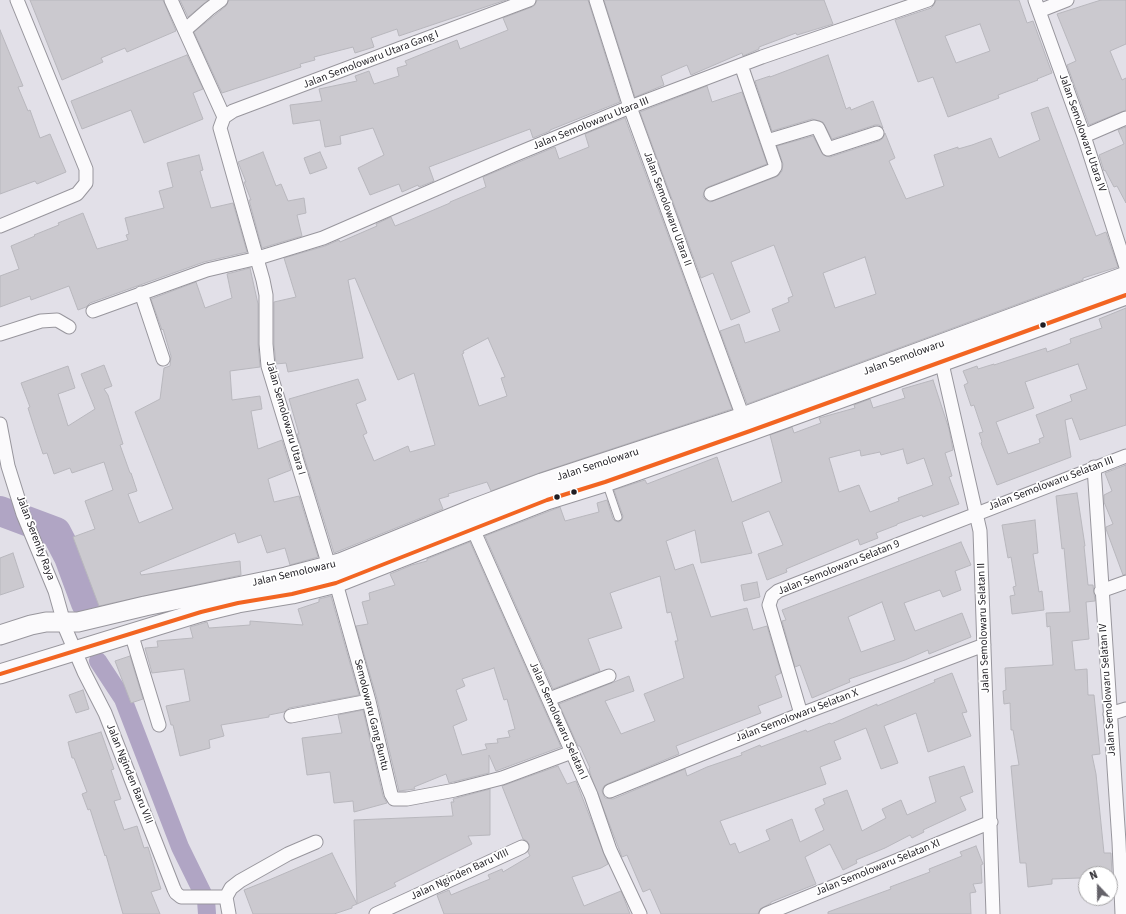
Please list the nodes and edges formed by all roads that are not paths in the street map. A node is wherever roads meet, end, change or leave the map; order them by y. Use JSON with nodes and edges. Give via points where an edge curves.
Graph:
{"nodes":[{"id":1,"x":16,"y":0,"type":"edge"},
{"id":2,"x":171,"y":0,"type":"edge"},
{"id":3,"x":221,"y":0,"type":"edge"},
{"id":4,"x":529,"y":0,"type":"edge"},
{"id":5,"x":596,"y":0,"type":"edge"},
{"id":6,"x":928,"y":0,"type":"edge"},
{"id":7,"x":1068,"y":0,"type":"edge"},
{"id":8,"x":1037,"y":5,"type":"edge"},
{"id":9,"x":185,"y":30,"type":"junction"},
{"id":10,"x":741,"y":65,"type":"junction"},
{"id":11,"x":630,"y":107,"type":"junction"},
{"id":12,"x":1126,"y":118,"type":"edge"},
{"id":13,"x":222,"y":122,"type":"junction"},
{"id":14,"x":877,"y":133,"type":"dead end"},
{"id":15,"x":1084,"y":136,"type":"junction"},
{"id":16,"x":766,"y":141,"type":"junction"},
{"id":17,"x":711,"y":194,"type":"dead end"},
{"id":18,"x":0,"y":226,"type":"edge"},
{"id":19,"x":258,"y":258,"type":"junction"},
{"id":20,"x":1126,"y":267,"type":"edge"},
{"id":21,"x":1126,"y":276,"type":"edge"},
{"id":22,"x":141,"y":293,"type":"junction"},
{"id":23,"x":1126,"y":295,"type":"edge"},
{"id":24,"x":93,"y":310,"type":"dead end"},
{"id":25,"x":68,"y":327,"type":"dead end"},
{"id":26,"x":0,"y":334,"type":"edge"},
{"id":27,"x":939,"y":354,"type":"junction"},
{"id":28,"x":163,"y":359,"type":"dead end"},
{"id":29,"x":742,"y":417,"type":"junction"},
{"id":30,"x":0,"y":424,"type":"edge"},
{"id":31,"x":1126,"y":456,"type":"edge"},
{"id":32,"x":1094,"y":467,"type":"junction"},
{"id":33,"x":605,"y":482,"type":"junction"},
{"id":34,"x":545,"y":492,"type":"junction"},
{"id":35,"x":976,"y":513,"type":"junction"},
{"id":36,"x":618,"y":517,"type":"dead end"},
{"id":37,"x":474,"y":529,"type":"junction"},
{"id":38,"x":332,"y":574,"type":"junction"},
{"id":39,"x":1126,"y":582,"type":"edge"},
{"id":40,"x":1101,"y":591,"type":"junction"},
{"id":41,"x":131,"y":633,"type":"junction"},
{"id":42,"x":0,"y":636,"type":"edge"},
{"id":43,"x":73,"y":636,"type":"junction"},
{"id":44,"x":984,"y":645,"type":"junction"},
{"id":45,"x":0,"y":674,"type":"edge"},
{"id":46,"x":609,"y":676,"type":"dead end"},
{"id":47,"x":549,"y":700,"type":"junction"},
{"id":48,"x":369,"y":701,"type":"junction"},
{"id":49,"x":1126,"y":709,"type":"edge"},
{"id":50,"x":801,"y":714,"type":"junction"},
{"id":51,"x":1110,"y":714,"type":"junction"},
{"id":52,"x":290,"y":716,"type":"dead end"},
{"id":53,"x":159,"y":725,"type":"dead end"},
{"id":54,"x":572,"y":752,"type":"junction"},
{"id":55,"x":436,"y":782,"type":"dead end"},
{"id":56,"x":610,"y":791,"type":"dead end"},
{"id":57,"x":428,"y":794,"type":"junction"},
{"id":58,"x":990,"y":822,"type":"junction"},
{"id":59,"x":1123,"y":841,"type":"edge"},
{"id":60,"x":316,"y":842,"type":"dead end"},
{"id":61,"x":522,"y":847,"type":"dead end"},
{"id":62,"x":226,"y":897,"type":"junction"},
{"id":63,"x":229,"y":914,"type":"edge"},
{"id":64,"x":376,"y":914,"type":"edge"},
{"id":65,"x":640,"y":914,"type":"edge"},
{"id":66,"x":766,"y":914,"type":"edge"},
{"id":67,"x":993,"y":914,"type":"edge"},
{"id":68,"x":1122,"y":914,"type":"edge"}],
"edges":[{"from":1,"to":18,"type":"street","via":[[86,169],[86,183],[77,194]]},
{"from":2,"to":9,"type":"street","name":"Jalan Semolowaru Utara I"},
{"from":3,"to":9,"type":"street"},
{"from":4,"to":13,"type":"street","name":"Jalan Semolowaru Utara Gang I","via":[[234,111]]},
{"from":5,"to":11,"type":"street","name":"Jalan Semolowaru Utara II"},
{"from":6,"to":10,"type":"street","name":"Jalan Semolowaru Utara III"},
{"from":7,"to":8,"type":"street"},
{"from":8,"to":15,"type":"street","name":"Jalan Semolowaru Utara IV"},
{"from":9,"to":13,"type":"street","name":"Jalan Semolowaru Utara I"},
{"from":10,"to":11,"type":"street","name":"Jalan Semolowaru Utara III"},
{"from":10,"to":16,"type":"street"},
{"from":11,"to":19,"type":"street","name":"Jalan Semolowaru Utara III","via":[[323,238]]},
{"from":11,"to":29,"type":"street","name":"Jalan Semolowaru Utara II"},
{"from":12,"to":15,"type":"street"},
{"from":13,"to":19,"type":"street","name":"Jalan Semolowaru Utara I"},
{"from":14,"to":16,"type":"street","via":[[828,149],[818,128]]},
{"from":15,"to":20,"type":"street","name":"Jalan Semolowaru Utara IV"},
{"from":16,"to":17,"type":"street","via":[[775,164],[773,170]]},
{"from":19,"to":22,"type":"street","name":"Jalan Semolowaru Utara III","via":[[207,270]]},
{"from":19,"to":38,"type":"street","name":"Jalan Semolowaru Utara I","via":[[266,294],[268,366]]},
{"from":21,"to":27,"type":"main road","name":"Jalan Semolowaru"},
{"from":22,"to":24,"type":"street","name":"Jalan Semolowaru Utara III"},
{"from":22,"to":28,"type":"street"},
{"from":23,"to":27,"type":"main road","name":"Jalan Semolowaru"},
{"from":25,"to":26,"type":"street","via":[[57,320],[41,321]]},
{"from":27,"to":29,"type":"main road","name":"Jalan Semolowaru"},
{"from":27,"to":33,"type":"main road","name":"Jalan Semolowaru"},
{"from":27,"to":35,"type":"street","name":"Jalan Semolowaru Selatan II"},
{"from":29,"to":34,"type":"main road","name":"Jalan Semolowaru"},
{"from":30,"to":43,"type":"street","name":"Jalan Serenity Raya","via":[[8,466],[23,514]]},
{"from":31,"to":32,"type":"street","name":"Jalan Semolowaru Selatan III"},
{"from":32,"to":35,"type":"street","name":"Jalan Semolowaru Selatan III"},
{"from":32,"to":40,"type":"street","name":"Jalan Semolowaru Selatan IV"},
{"from":33,"to":34,"type":"main road","name":"Jalan Semolowaru"},
{"from":33,"to":36,"type":"lane"},
{"from":34,"to":37,"type":"main road","name":"Jalan Semolowaru"},
{"from":34,"to":38,"type":"main road","name":"Jalan Semolowaru"},
{"from":35,"to":44,"type":"street","name":"Jalan Semolowaru Selatan II","via":[[981,547]]},
{"from":35,"to":50,"type":"street","name":"Jalan Semolowaru Selatan 9","via":[[778,591],[772,596],[769,605]]},
{"from":37,"to":38,"type":"main road","name":"Jalan Semolowaru"},
{"from":37,"to":47,"type":"street","name":"Jalan Semolowaru Selatan I"},
{"from":38,"to":41,"type":"main road","name":"Jalan Semolowaru","via":[[292,594],[238,603]]},
{"from":38,"to":43,"type":"main road","name":"Jalan Semolowaru","via":[[286,577],[100,616]]},
{"from":38,"to":48,"type":"street","name":"Semolowaru Gang Buntu"},
{"from":39,"to":40,"type":"street"},
{"from":40,"to":51,"type":"street","name":"Jalan Semolowaru Selatan IV"},
{"from":41,"to":43,"type":"main road","name":"Jalan Semolowaru","via":[[110,640]]},
{"from":41,"to":53,"type":"street"},
{"from":42,"to":43,"type":"main road","via":[[46,622]]},
{"from":43,"to":45,"type":"main road"},
{"from":43,"to":62,"type":"street","name":"Jalan Nginden Baru VIII","via":[[176,893],[181,897]]},
{"from":44,"to":50,"type":"street","name":"Jalan Semolowaru Selatan X"},
{"from":44,"to":58,"type":"street","name":"Jalan Semolowaru Selatan II"},
{"from":46,"to":47,"type":"street"},
{"from":47,"to":54,"type":"street","name":"Jalan Semolowaru Selatan I"},
{"from":48,"to":52,"type":"street"},
{"from":48,"to":57,"type":"street","name":"Semolowaru Gang Buntu","via":[[394,800]]},
{"from":49,"to":51,"type":"street"},
{"from":50,"to":56,"type":"street","name":"Jalan Semolowaru Selatan X"},
{"from":51,"to":59,"type":"street","name":"Jalan Semolowaru Selatan IV"},
{"from":54,"to":57,"type":"street","via":[[502,778]]},
{"from":54,"to":65,"type":"street","name":"Jalan Semolowaru Selatan I","via":[[591,795],[610,850]]},
{"from":55,"to":57,"type":"street"},
{"from":58,"to":66,"type":"street","name":"Jalan Semolowaru Selatan XI"},
{"from":58,"to":67,"type":"street","name":"Jalan Semolowaru Selatan II"},
{"from":59,"to":68,"type":"street","name":"Jalan Semolowaru Selatan IV"},
{"from":60,"to":62,"type":"street","via":[[288,854],[240,881],[231,888]]},
{"from":61,"to":64,"type":"street","name":"Jalan Nginden Baru VIII"},
{"from":62,"to":63,"type":"street"}]}
